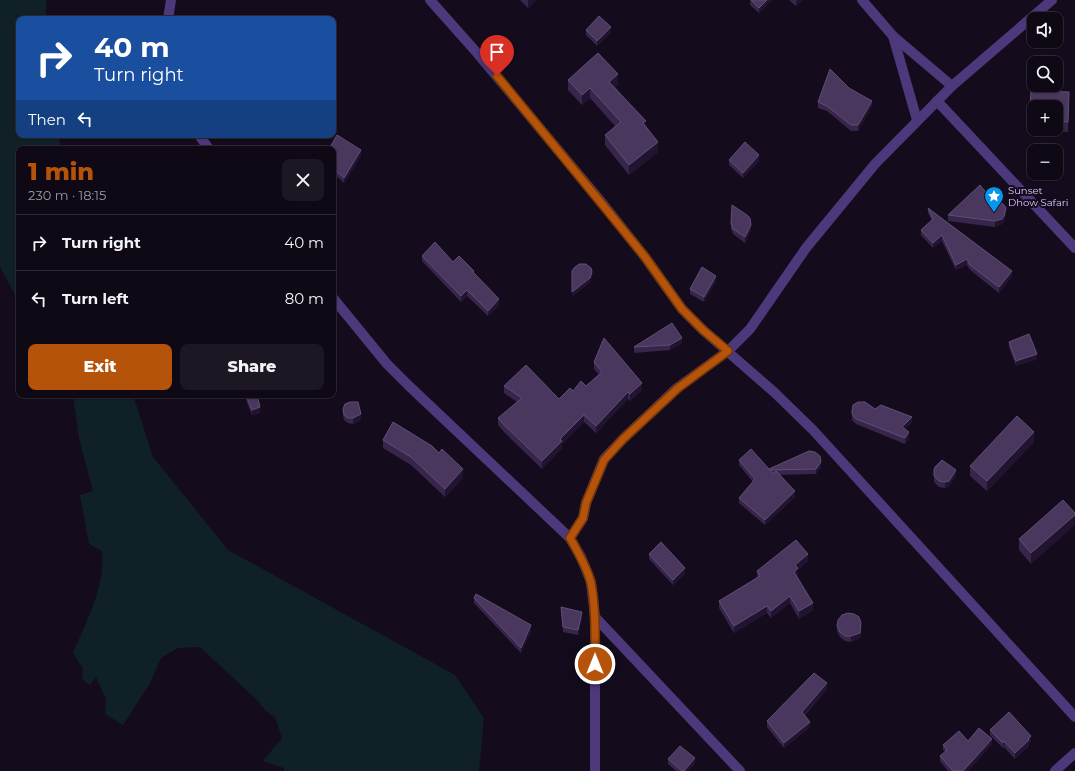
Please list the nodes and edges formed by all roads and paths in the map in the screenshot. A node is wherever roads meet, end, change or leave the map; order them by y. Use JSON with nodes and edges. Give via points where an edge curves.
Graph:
{"nodes":[{"id":1,"x":171,"y":0,"type":"edge"},
{"id":2,"x":430,"y":0,"type":"edge"},
{"id":3,"x":862,"y":0,"type":"edge"},
{"id":4,"x":1052,"y":0,"type":"edge"},
{"id":5,"x":168,"y":16,"type":"edge"},
{"id":6,"x":893,"y":36,"type":"junction"},
{"id":7,"x":952,"y":86,"type":"junction"},
{"id":8,"x":937,"y":101,"type":"junction"},
{"id":9,"x":917,"y":120,"type":"junction"},
{"id":10,"x":1075,"y":248,"type":"edge"},
{"id":11,"x":336,"y":302,"type":"edge"},
{"id":12,"x":728,"y":351,"type":"junction"},
{"id":13,"x":570,"y":538,"type":"junction"},
{"id":14,"x":595,"y":618,"type":"junction"},
{"id":15,"x":1075,"y":717,"type":"edge"},
{"id":16,"x":1075,"y":753,"type":"edge"},
{"id":17,"x":595,"y":771,"type":"edge"},
{"id":18,"x":740,"y":771,"type":"edge"},
{"id":19,"x":1055,"y":771,"type":"edge"}],
"edges":[{"from":1,"to":5,"type":"street"},
{"from":2,"to":12,"type":"street","via":[[598,198],[682,309]]},
{"from":3,"to":6,"type":"street"},
{"from":4,"to":7,"type":"street"},
{"from":6,"to":7,"type":"street"},
{"from":6,"to":9,"type":"street"},
{"from":7,"to":8,"type":"street"},
{"from":8,"to":9,"type":"street"},
{"from":8,"to":10,"type":"street"},
{"from":9,"to":12,"type":"street","via":[[875,164],[806,248],[750,329]]},
{"from":11,"to":13,"type":"street","via":[[408,385]]},
{"from":12,"to":13,"type":"street","via":[[678,388],[604,460],[586,503],[583,518]]},
{"from":12,"to":15,"type":"street","via":[[813,430]]},
{"from":13,"to":14,"type":"street","via":[[591,582]]},
{"from":14,"to":17,"type":"street"},
{"from":14,"to":18,"type":"street"},
{"from":16,"to":19,"type":"street"}]}
